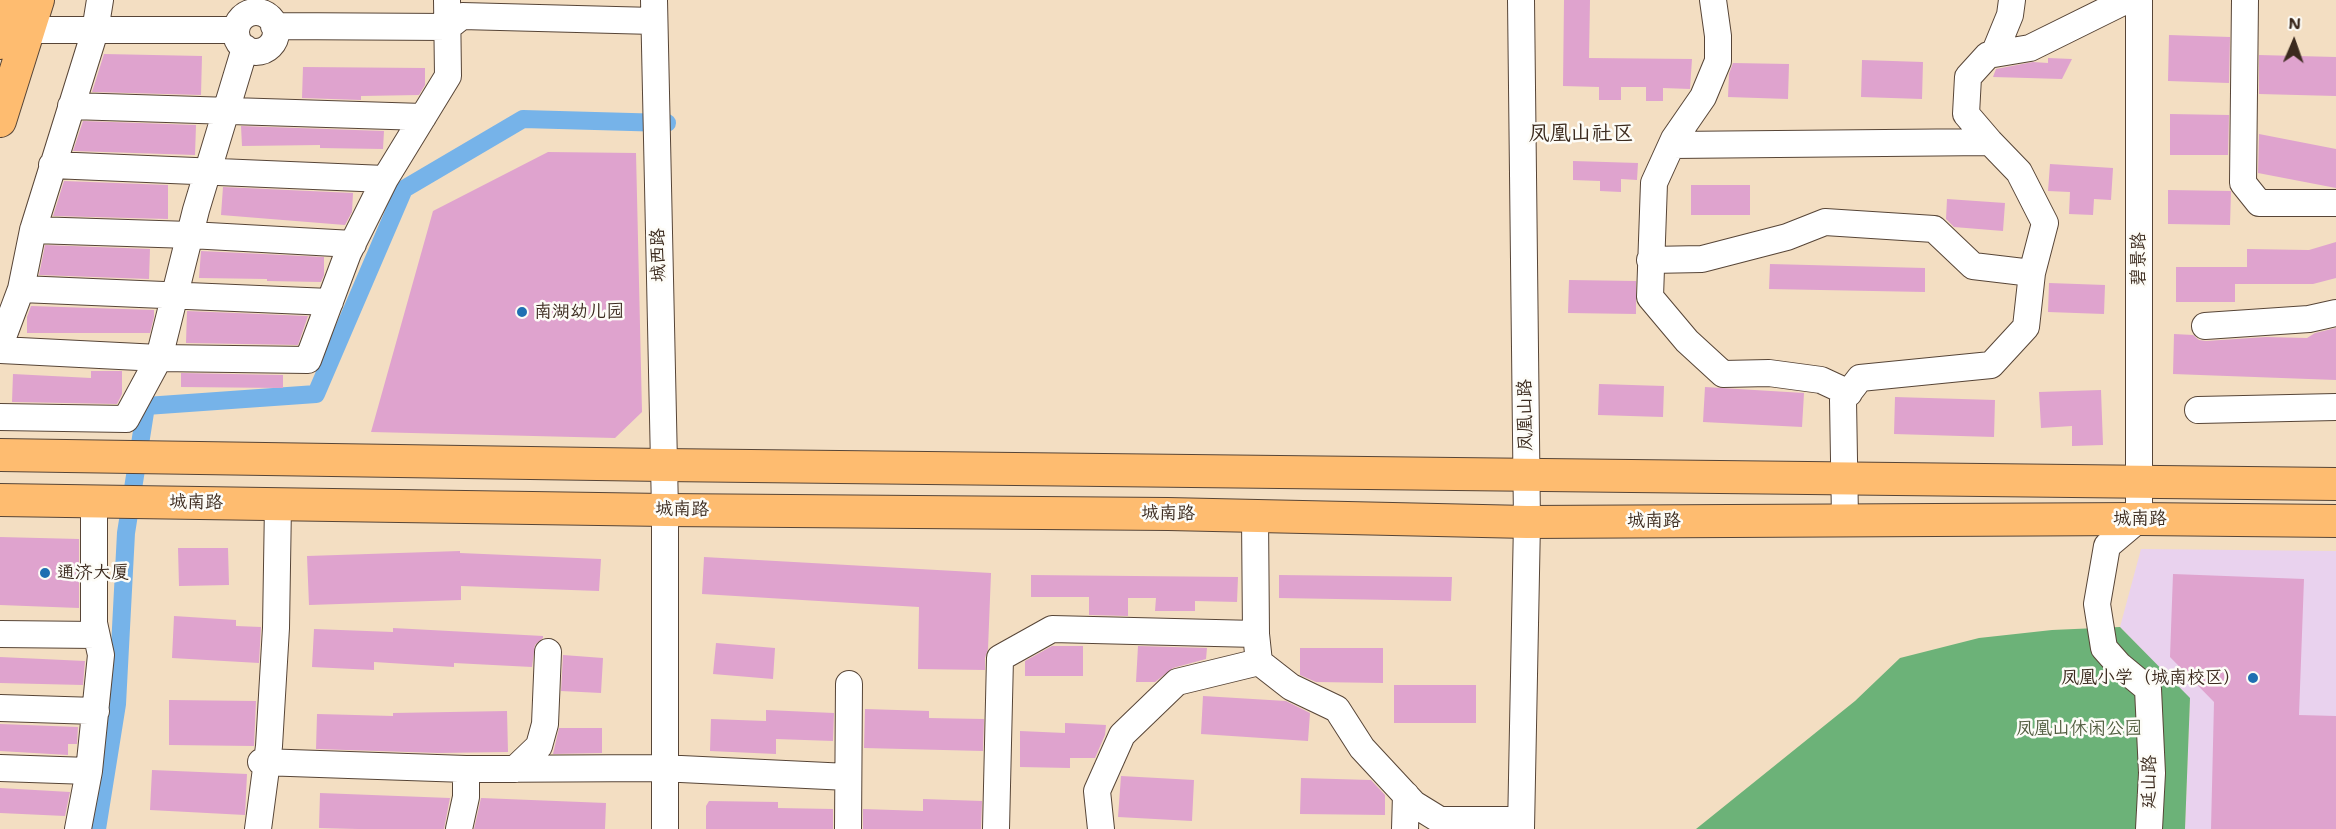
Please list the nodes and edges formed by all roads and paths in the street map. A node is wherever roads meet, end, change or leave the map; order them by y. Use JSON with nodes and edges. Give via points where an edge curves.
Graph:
{"nodes":[{"id":1,"x":14,"y":0,"type":"edge"},
{"id":2,"x":38,"y":0,"type":"edge"},
{"id":3,"x":100,"y":0,"type":"edge"},
{"id":4,"x":447,"y":0,"type":"edge"},
{"id":5,"x":1521,"y":0,"type":"edge"},
{"id":6,"x":1713,"y":0,"type":"edge"},
{"id":7,"x":2012,"y":0,"type":"edge"},
{"id":8,"x":2127,"y":0,"type":"edge"},
{"id":9,"x":2139,"y":0,"type":"edge"},
{"id":10,"x":2245,"y":0,"type":"edge"},
{"id":11,"x":654,"y":11,"type":"edge"},
{"id":12,"x":263,"y":13,"type":"edge"},
{"id":13,"x":448,"y":27,"type":"junction"},
{"id":14,"x":29,"y":30,"type":"junction"},
{"id":15,"x":95,"y":31,"type":"junction"},
{"id":16,"x":241,"y":39,"type":"junction"},
{"id":17,"x":0,"y":44,"type":"edge"},
{"id":18,"x":1994,"y":54,"type":"junction"},
{"id":19,"x":71,"y":106,"type":"junction"},
{"id":20,"x":227,"y":109,"type":"junction"},
{"id":21,"x":423,"y":117,"type":"junction"},
{"id":22,"x":0,"y":121,"type":"edge"},
{"id":23,"x":1990,"y":142,"type":"junction"},
{"id":24,"x":1672,"y":145,"type":"junction"},
{"id":25,"x":52,"y":165,"type":"junction"},
{"id":26,"x":208,"y":170,"type":"junction"},
{"id":27,"x":385,"y":179,"type":"junction"},
{"id":28,"x":2336,"y":203,"type":"edge"},
{"id":29,"x":33,"y":230,"type":"junction"},
{"id":30,"x":190,"y":235,"type":"junction"},
{"id":31,"x":353,"y":244,"type":"junction"},
{"id":32,"x":1650,"y":260,"type":"junction"},
{"id":33,"x":2032,"y":273,"type":"junction"},
{"id":34,"x":21,"y":289,"type":"junction"},
{"id":35,"x":176,"y":295,"type":"junction"},
{"id":36,"x":330,"y":302,"type":"junction"},
{"id":37,"x":2336,"y":313,"type":"edge"},
{"id":38,"x":2205,"y":326,"type":"dead end"},
{"id":39,"x":0,"y":345,"type":"edge"},
{"id":40,"x":0,"y":350,"type":"edge"},
{"id":41,"x":159,"y":358,"type":"junction"},
{"id":42,"x":1849,"y":393,"type":"junction"},
{"id":43,"x":2336,"y":406,"type":"edge"},
{"id":44,"x":2198,"y":410,"type":"dead end"},
{"id":45,"x":0,"y":417,"type":"edge"},
{"id":46,"x":0,"y":455,"type":"edge"},
{"id":47,"x":663,"y":465,"type":"junction"},
{"id":48,"x":1527,"y":474,"type":"junction"},
{"id":49,"x":1844,"y":478,"type":"junction"},
{"id":50,"x":2139,"y":482,"type":"junction"},
{"id":51,"x":2336,"y":484,"type":"edge"},
{"id":52,"x":0,"y":500,"type":"edge"},
{"id":53,"x":94,"y":500,"type":"junction"},
{"id":54,"x":279,"y":504,"type":"junction"},
{"id":55,"x":664,"y":510,"type":"junction"},
{"id":56,"x":1255,"y":517,"type":"junction"},
{"id":57,"x":1845,"y":519,"type":"junction"},
{"id":58,"x":2139,"y":519,"type":"junction"},
{"id":59,"x":2336,"y":521,"type":"edge"},
{"id":60,"x":1527,"y":522,"type":"junction"},
{"id":61,"x":0,"y":634,"type":"edge"},
{"id":62,"x":1256,"y":634,"type":"junction"},
{"id":63,"x":96,"y":635,"type":"junction"},
{"id":64,"x":548,"y":652,"type":"dead end"},
{"id":65,"x":1259,"y":662,"type":"junction"},
{"id":66,"x":849,"y":684,"type":"dead end"},
{"id":67,"x":0,"y":708,"type":"edge"},
{"id":68,"x":96,"y":711,"type":"junction"},
{"id":69,"x":264,"y":763,"type":"junction"},
{"id":70,"x":0,"y":768,"type":"edge"},
{"id":71,"x":664,"y":768,"type":"junction"},
{"id":72,"x":466,"y":769,"type":"junction"},
{"id":73,"x":515,"y":769,"type":"junction"},
{"id":74,"x":89,"y":771,"type":"junction"},
{"id":75,"x":848,"y":777,"type":"junction"},
{"id":76,"x":1406,"y":795,"type":"junction"},
{"id":77,"x":1521,"y":825,"type":"edge"},
{"id":78,"x":78,"y":829,"type":"edge"},
{"id":79,"x":258,"y":829,"type":"edge"},
{"id":80,"x":459,"y":829,"type":"edge"},
{"id":81,"x":665,"y":829,"type":"edge"},
{"id":82,"x":848,"y":829,"type":"edge"},
{"id":83,"x":996,"y":829,"type":"edge"},
{"id":84,"x":1101,"y":829,"type":"edge"},
{"id":85,"x":1405,"y":829,"type":"edge"},
{"id":86,"x":2150,"y":829,"type":"edge"}],
"edges":[{"from":1,"to":17,"type":"main road"},
{"from":2,"to":14,"type":"main road"},
{"from":3,"to":15,"type":"street"},
{"from":4,"to":13,"type":"street"},
{"from":5,"to":48,"type":"street","name":"凤凰山路"},
{"from":6,"to":24,"type":"street","via":[[1718,61],[1703,97]]},
{"from":7,"to":18,"type":"street"},
{"from":8,"to":18,"type":"street","via":[[2030,48]]},
{"from":9,"to":50,"type":"street","name":"碧景路"},
{"from":10,"to":28,"type":"street","via":[[2242,183],[2259,203]]},
{"from":11,"to":13,"type":"street","via":[[462,16]]},
{"from":11,"to":47,"type":"street","name":"城西路"},
{"from":12,"to":13,"type":"street"},
{"from":12,"to":16,"type":"street","via":[[243,17]]},
{"from":12,"to":16,"type":"street","via":[[274,39],[258,51]]},
{"from":13,"to":21,"type":"street","via":[[448,76]]},
{"from":14,"to":15,"type":"street"},
{"from":14,"to":22,"type":"main road"},
{"from":15,"to":16,"type":"street"},
{"from":15,"to":19,"type":"street"},
{"from":16,"to":20,"type":"street"},
{"from":18,"to":23,"type":"street","via":[[1988,55],[1968,76],[1967,86],[1966,114]]},
{"from":19,"to":20,"type":"street"},
{"from":19,"to":25,"type":"street"},
{"from":20,"to":21,"type":"street"},
{"from":20,"to":26,"type":"street"},
{"from":21,"to":27,"type":"street"},
{"from":23,"to":24,"type":"street"},
{"from":23,"to":33,"type":"street","via":[[2019,171],[2045,223]]},
{"from":24,"to":32,"type":"street","via":[[1654,183]]},
{"from":25,"to":26,"type":"street"},
{"from":25,"to":29,"type":"street"},
{"from":26,"to":27,"type":"street"},
{"from":26,"to":30,"type":"street"},
{"from":27,"to":31,"type":"street"},
{"from":29,"to":30,"type":"street"},
{"from":29,"to":34,"type":"street"},
{"from":30,"to":31,"type":"street"},
{"from":30,"to":35,"type":"street"},
{"from":31,"to":36,"type":"street"},
{"from":32,"to":33,"type":"street","via":[[1702,259],[1787,237],[1825,222],[1934,229],[1973,266]]},
{"from":32,"to":42,"type":"street","via":[[1650,297],[1687,341],[1723,374],[1768,373],[1821,380]]},
{"from":33,"to":42,"type":"street","via":[[2026,327],[1991,365],[1860,378]]},
{"from":34,"to":35,"type":"street"},
{"from":34,"to":39,"type":"street"},
{"from":35,"to":36,"type":"street"},
{"from":35,"to":41,"type":"street"},
{"from":36,"to":41,"type":"street","via":[[308,360]]},
{"from":37,"to":38,"type":"street","via":[[2309,319]]},
{"from":40,"to":41,"type":"street"},
{"from":41,"to":45,"type":"street","via":[[126,419]]},
{"from":42,"to":49,"type":"street","via":[[1843,400]]},
{"from":43,"to":44,"type":"street"},
{"from":46,"to":47,"type":"main road","name":"城南路"},
{"from":47,"to":48,"type":"main road","name":"城南路"},
{"from":47,"to":55,"type":"street","name":"城西路"},
{"from":48,"to":49,"type":"main road","name":"城南路"},
{"from":48,"to":60,"type":"street","name":"凤凰山路"},
{"from":49,"to":50,"type":"main road","name":"城南路"},
{"from":49,"to":57,"type":"street"},
{"from":50,"to":51,"type":"main road","name":"城南路"},
{"from":50,"to":58,"type":"street","name":"碧景路"},
{"from":52,"to":53,"type":"main road","name":"城南路"},
{"from":53,"to":54,"type":"main road","name":"城南路"},
{"from":53,"to":63,"type":"street"},
{"from":54,"to":55,"type":"main road","name":"城南路"},
{"from":54,"to":69,"type":"street","via":[[276,628]]},
{"from":55,"to":56,"type":"main road","name":"城南路"},
{"from":55,"to":71,"type":"street","name":"城西路"},
{"from":56,"to":60,"type":"main road","name":"城南路"},
{"from":56,"to":62,"type":"street"},
{"from":57,"to":58,"type":"main road","name":"城南路"},
{"from":57,"to":60,"type":"main road","name":"城南路"},
{"from":58,"to":59,"type":"main road","name":"城南路"},
{"from":58,"to":86,"type":"street","name":"延山路","via":[[2107,546],[2097,604],[2104,648],[2148,689]]},
{"from":60,"to":77,"type":"street","name":"凤凰山路"},
{"from":61,"to":63,"type":"street"},
{"from":62,"to":65,"type":"street"},
{"from":62,"to":83,"type":"street","via":[[1052,629],[1000,658]]},
{"from":63,"to":68,"type":"street","via":[[100,655]]},
{"from":64,"to":73,"type":"street","via":[[545,724],[539,746]]},
{"from":65,"to":76,"type":"street","via":[[1291,687],[1337,709],[1362,748]]},
{"from":65,"to":84,"type":"street","via":[[1177,682],[1122,735],[1097,791]]},
{"from":66,"to":75,"type":"street"},
{"from":67,"to":68,"type":"street"},
{"from":68,"to":74,"type":"street"},
{"from":69,"to":72,"type":"street"},
{"from":69,"to":79,"type":"street"},
{"from":70,"to":74,"type":"street"},
{"from":71,"to":73,"type":"street"},
{"from":71,"to":75,"type":"street"},
{"from":71,"to":81,"type":"street","name":"城西路"},
{"from":72,"to":73,"type":"street"},
{"from":72,"to":80,"type":"street","via":[[466,796]]},
{"from":74,"to":78,"type":"street"},
{"from":75,"to":82,"type":"street"},
{"from":76,"to":77,"type":"street","via":[[1440,820]]},
{"from":76,"to":85,"type":"street"}]}
